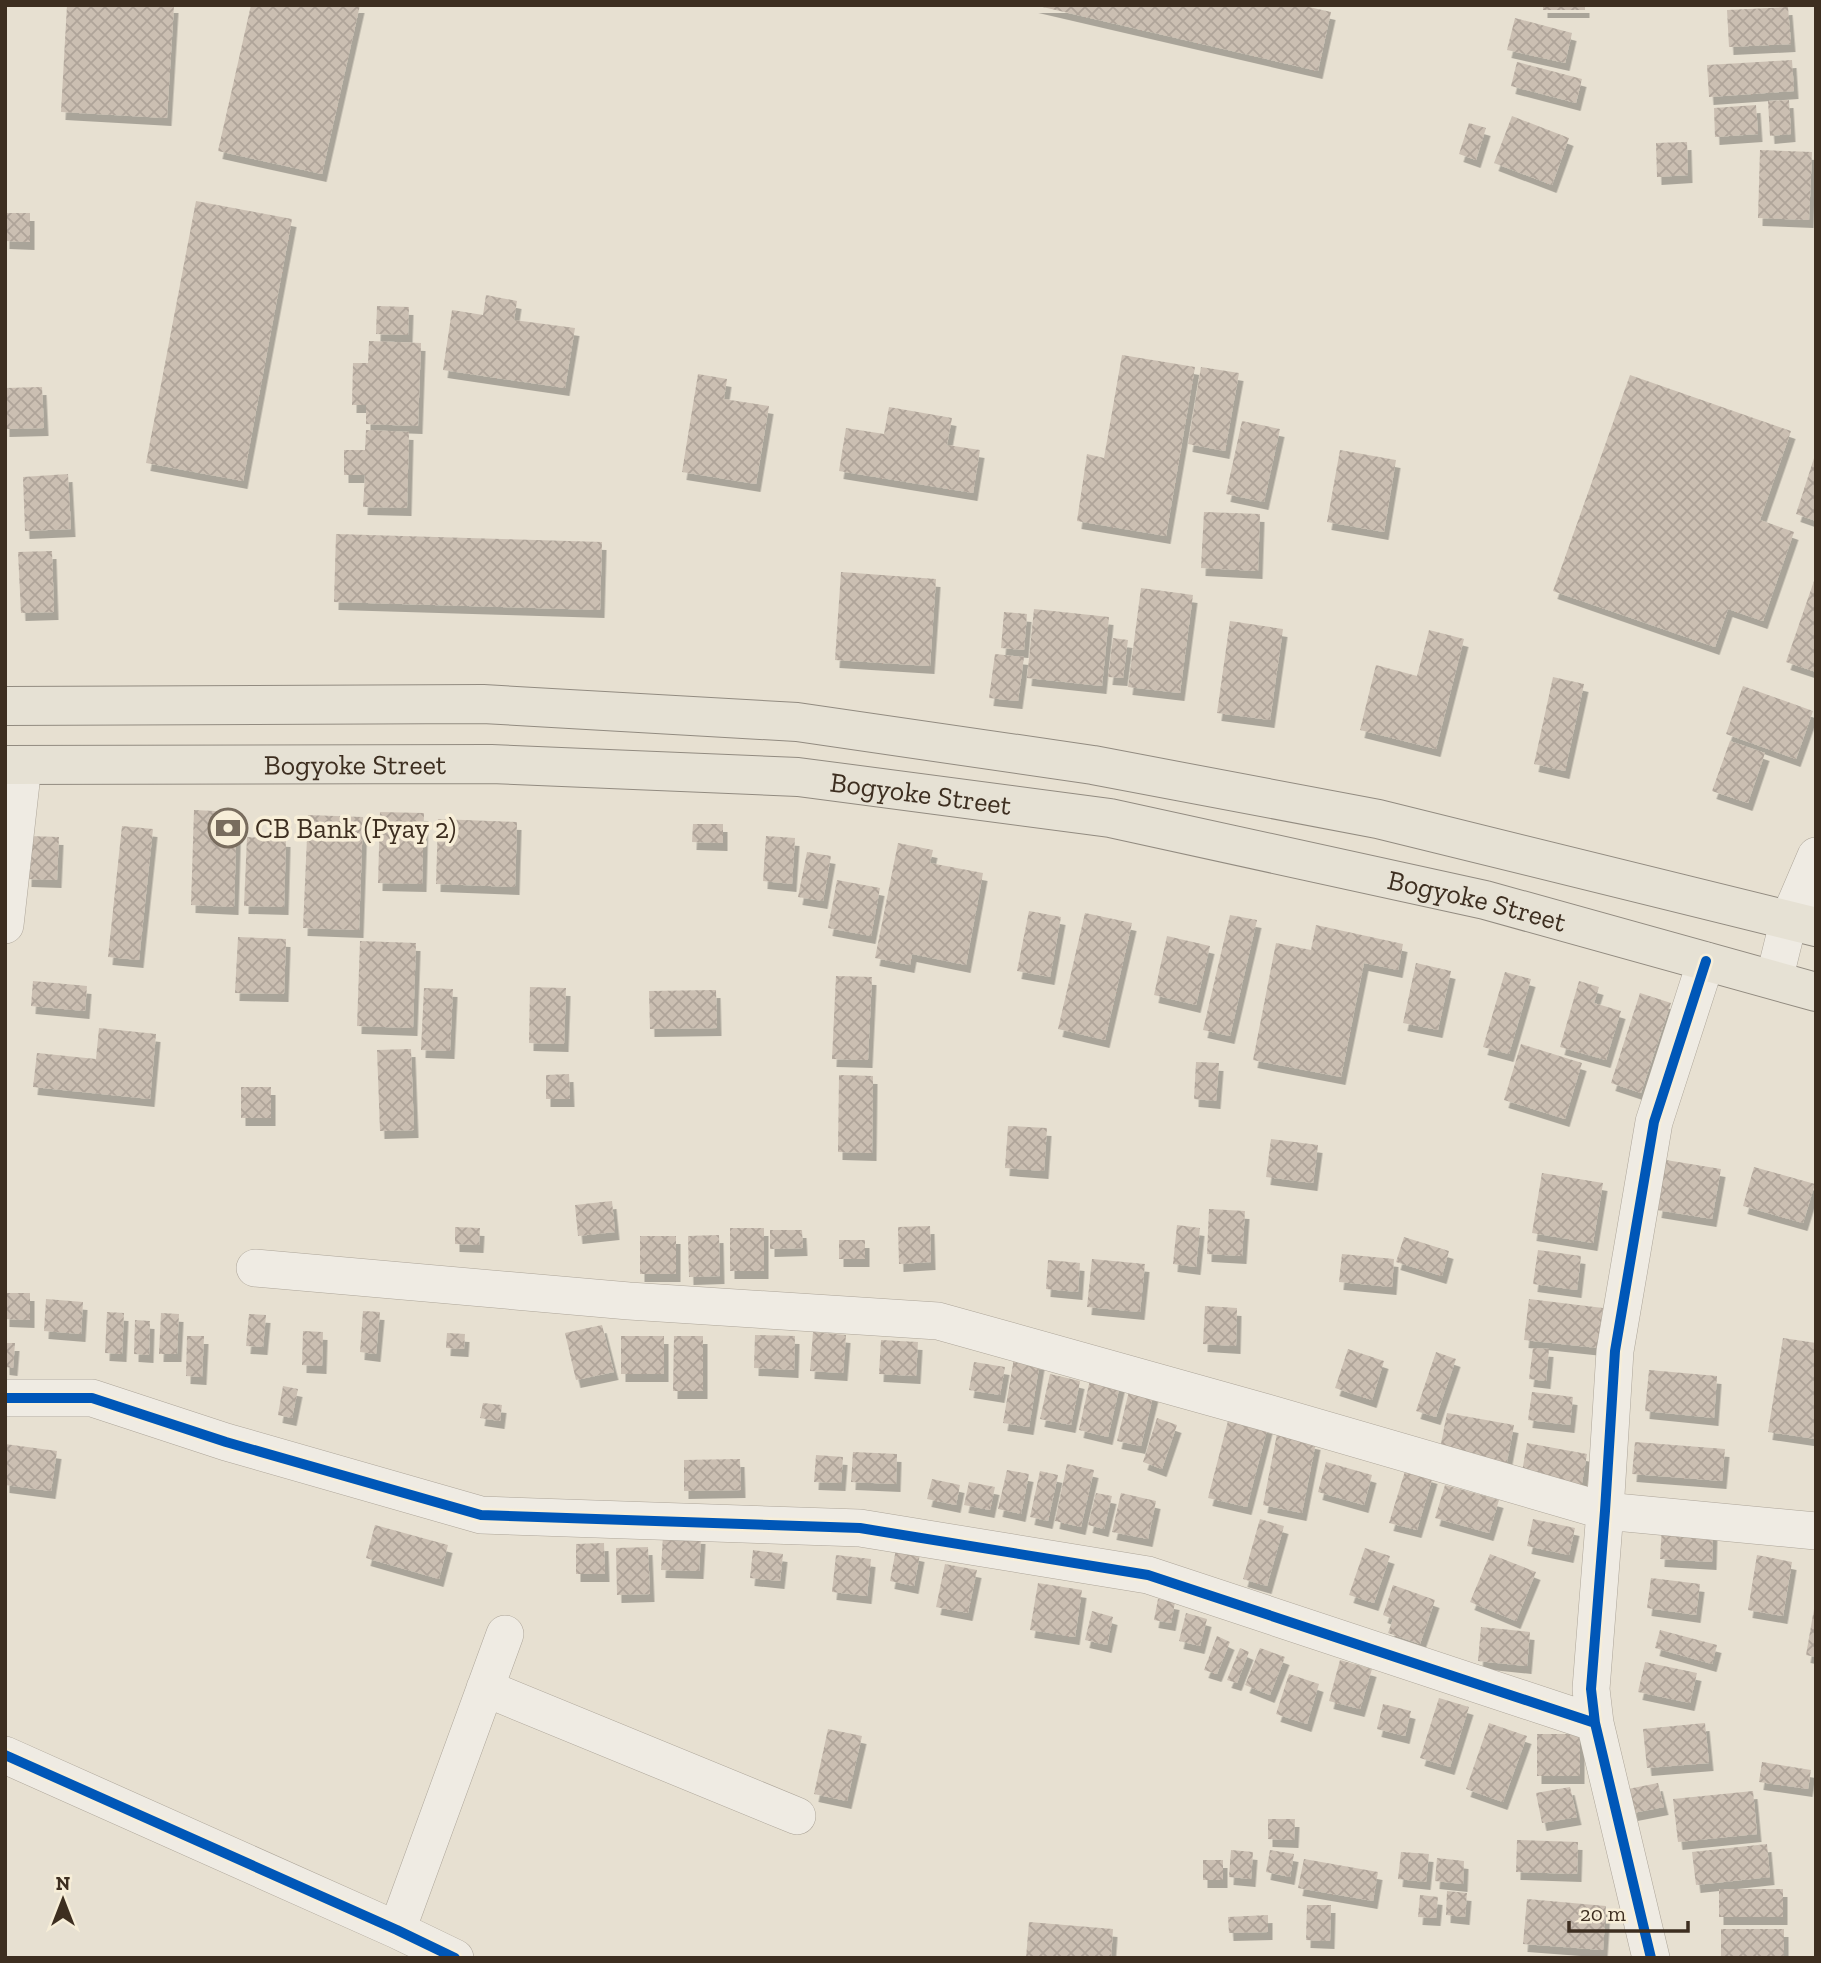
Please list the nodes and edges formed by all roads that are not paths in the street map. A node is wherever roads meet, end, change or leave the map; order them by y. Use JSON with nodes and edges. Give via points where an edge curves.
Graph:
{"nodes":[{"id":1,"x":5,"y":706,"type":"edge"},
{"id":2,"x":14,"y":765,"type":"edge"},
{"id":3,"x":1816,"y":856,"type":"edge"},
{"id":4,"x":1803,"y":923,"type":"edge"},
{"id":5,"x":5,"y":925,"type":"edge"},
{"id":6,"x":1706,"y":961,"type":"junction"},
{"id":7,"x":1774,"y":980,"type":"junction"},
{"id":8,"x":1816,"y":992,"type":"edge"},
{"id":9,"x":256,"y":1268,"type":"dead end"},
{"id":10,"x":5,"y":1398,"type":"edge"},
{"id":11,"x":1605,"y":1511,"type":"junction"},
{"id":12,"x":1816,"y":1531,"type":"edge"},
{"id":13,"x":505,"y":1634,"type":"dead end"},
{"id":14,"x":485,"y":1688,"type":"junction"},
{"id":15,"x":1595,"y":1723,"type":"junction"},
{"id":16,"x":5,"y":1755,"type":"edge"},
{"id":17,"x":797,"y":1816,"type":"dead end"},
{"id":18,"x":397,"y":1930,"type":"junction"},
{"id":19,"x":455,"y":1958,"type":"edge"},
{"id":20,"x":1651,"y":1958,"type":"edge"}],
"edges":[{"from":1,"to":4,"type":"main road","name":"Bogyoke Street","via":[[482,704],[797,722],[1093,765],[1378,819]]},
{"from":2,"to":5,"type":"street"},
{"from":2,"to":6,"type":"main road","name":"Bogyoke Street","via":[[491,764],[799,777],[1110,818],[1485,900]]},
{"from":3,"to":4,"type":"street"},
{"from":4,"to":7,"type":"street"},
{"from":6,"to":7,"type":"main road","name":"Bogyoke Street"},
{"from":6,"to":11,"type":"street","via":[[1654,1122],[1615,1351]]},
{"from":7,"to":8,"type":"main road","name":"Bogyoke Street"},
{"from":9,"to":11,"type":"street","via":[[629,1301],[938,1321]]},
{"from":10,"to":15,"type":"street","via":[[92,1398],[226,1442],[481,1515],[860,1528],[1148,1575]]},
{"from":11,"to":12,"type":"street"},
{"from":11,"to":15,"type":"street","via":[[1591,1689]]},
{"from":13,"to":14,"type":"street"},
{"from":14,"to":17,"type":"street"},
{"from":14,"to":18,"type":"street"},
{"from":15,"to":20,"type":"street"},
{"from":16,"to":18,"type":"street"},
{"from":18,"to":19,"type":"street"}]}
